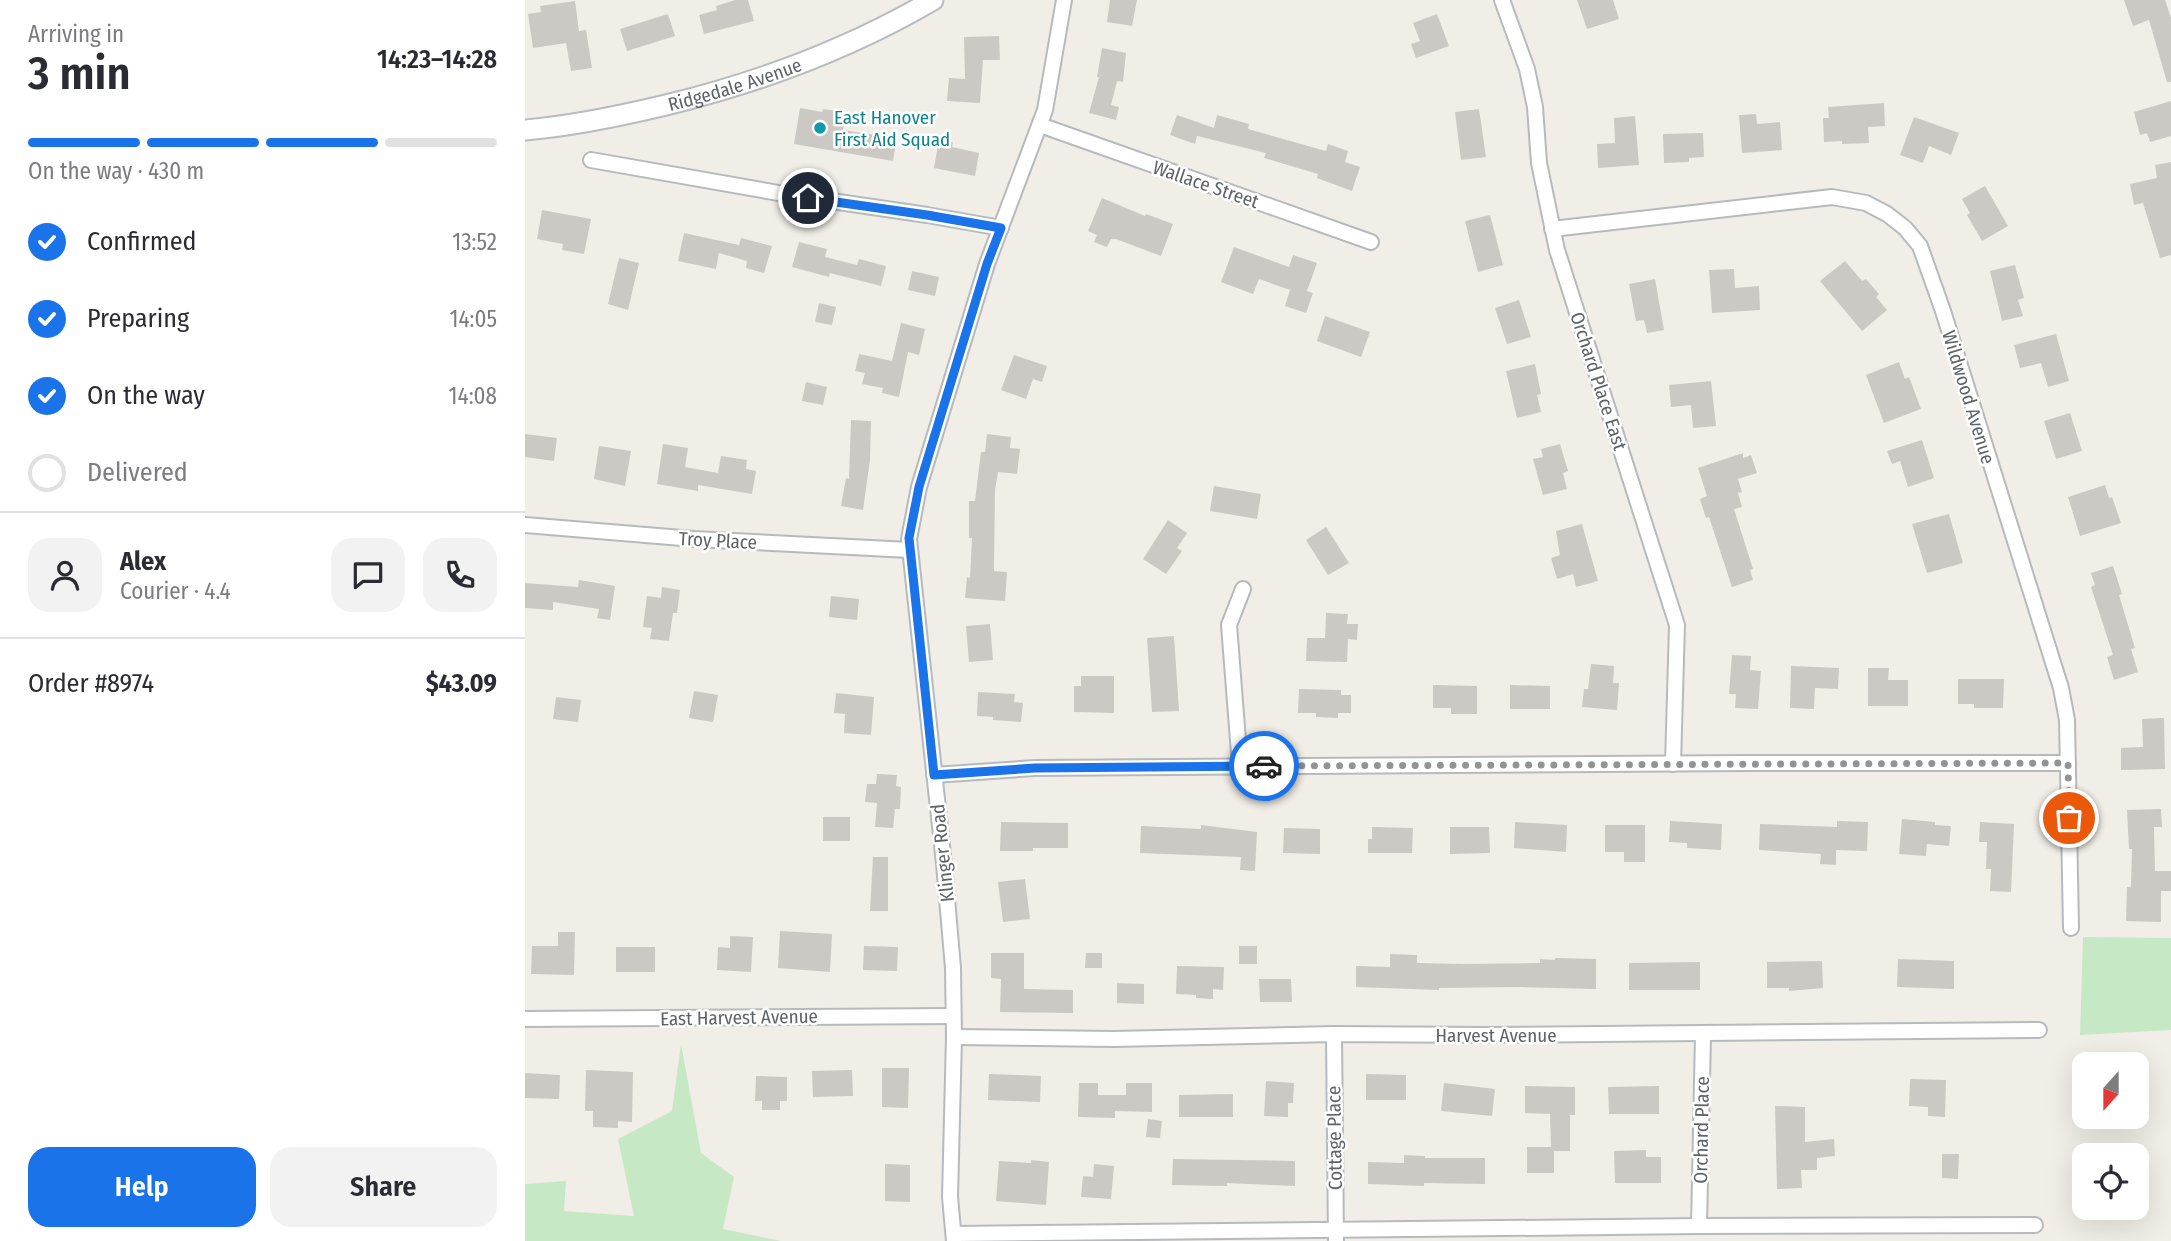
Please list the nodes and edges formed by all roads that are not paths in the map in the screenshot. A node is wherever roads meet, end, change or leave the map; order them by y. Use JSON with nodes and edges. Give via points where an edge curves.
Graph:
{"nodes":[{"id":1,"x":933,"y":0,"type":"edge"},
{"id":2,"x":1064,"y":0,"type":"edge"},
{"id":3,"x":1502,"y":0,"type":"edge"},
{"id":4,"x":1040,"y":125,"type":"junction"},
{"id":5,"x":525,"y":130,"type":"edge"},
{"id":6,"x":591,"y":160,"type":"dead end"},
{"id":7,"x":1001,"y":228,"type":"junction"},
{"id":8,"x":1552,"y":229,"type":"junction"},
{"id":9,"x":1371,"y":242,"type":"dead end"},
{"id":10,"x":525,"y":526,"type":"edge"},
{"id":11,"x":910,"y":550,"type":"junction"},
{"id":12,"x":1243,"y":589,"type":"dead end"},
{"id":13,"x":2068,"y":763,"type":"junction"},
{"id":14,"x":1673,"y":764,"type":"junction"},
{"id":15,"x":1240,"y":766,"type":"junction"},
{"id":16,"x":934,"y":775,"type":"junction"},
{"id":17,"x":2071,"y":928,"type":"dead end"},
{"id":18,"x":953,"y":1016,"type":"junction"},
{"id":19,"x":525,"y":1019,"type":"edge"},
{"id":20,"x":2039,"y":1030,"type":"dead end"},
{"id":21,"x":1334,"y":1034,"type":"junction"},
{"id":22,"x":1703,"y":1034,"type":"junction"},
{"id":23,"x":954,"y":1037,"type":"junction"},
{"id":24,"x":2035,"y":1225,"type":"dead end"},
{"id":25,"x":1699,"y":1226,"type":"junction"},
{"id":26,"x":1336,"y":1236,"type":"edge"},
{"id":27,"x":954,"y":1237,"type":"edge"}],
"edges":[{"from":1,"to":5,"type":"main road","name":"Ridgedale Avenue","via":[[838,49],[729,89],[582,123]]},
{"from":2,"to":4,"type":"street","name":"Klinger Road"},
{"from":3,"to":8,"type":"street","name":"Orchard Place East","via":[[1527,69]]},
{"from":4,"to":7,"type":"street","name":"Klinger Road"},
{"from":4,"to":9,"type":"street","name":"Wallace Street"},
{"from":6,"to":7,"type":"street"},
{"from":7,"to":11,"type":"street","name":"Klinger Road","via":[[919,487]]},
{"from":8,"to":13,"type":"street","name":"Wildwood Avenue","via":[[1832,197],[1866,203],[1905,228],[1920,246],[1943,311],[2061,688]]},
{"from":8,"to":14,"type":"street","name":"Orchard Place East","via":[[1677,625]]},
{"from":10,"to":11,"type":"street","name":"Troy Place"},
{"from":11,"to":16,"type":"street","name":"Klinger Road"},
{"from":12,"to":15,"type":"street","via":[[1229,625]]},
{"from":13,"to":14,"type":"street"},
{"from":13,"to":17,"type":"street","name":"Wildwood Avenue"},
{"from":14,"to":15,"type":"street"},
{"from":15,"to":16,"type":"street","via":[[1035,768]]},
{"from":16,"to":18,"type":"street","name":"Klinger Road","via":[[953,968]]},
{"from":18,"to":19,"type":"street","name":"East Harvest Avenue"},
{"from":18,"to":23,"type":"street","name":"Klinger Road"},
{"from":20,"to":22,"type":"street","name":"Harvest Avenue"},
{"from":21,"to":22,"type":"street","name":"Harvest Avenue"},
{"from":21,"to":23,"type":"street","name":"Harvest Avenue"},
{"from":21,"to":26,"type":"street","name":"Cottage Place"},
{"from":22,"to":25,"type":"street","name":"Orchard Place"},
{"from":23,"to":27,"type":"street","name":"Klinger Road","via":[[950,1197]]},
{"from":24,"to":25,"type":"street"},
{"from":25,"to":26,"type":"street"},
{"from":26,"to":27,"type":"street"}]}
